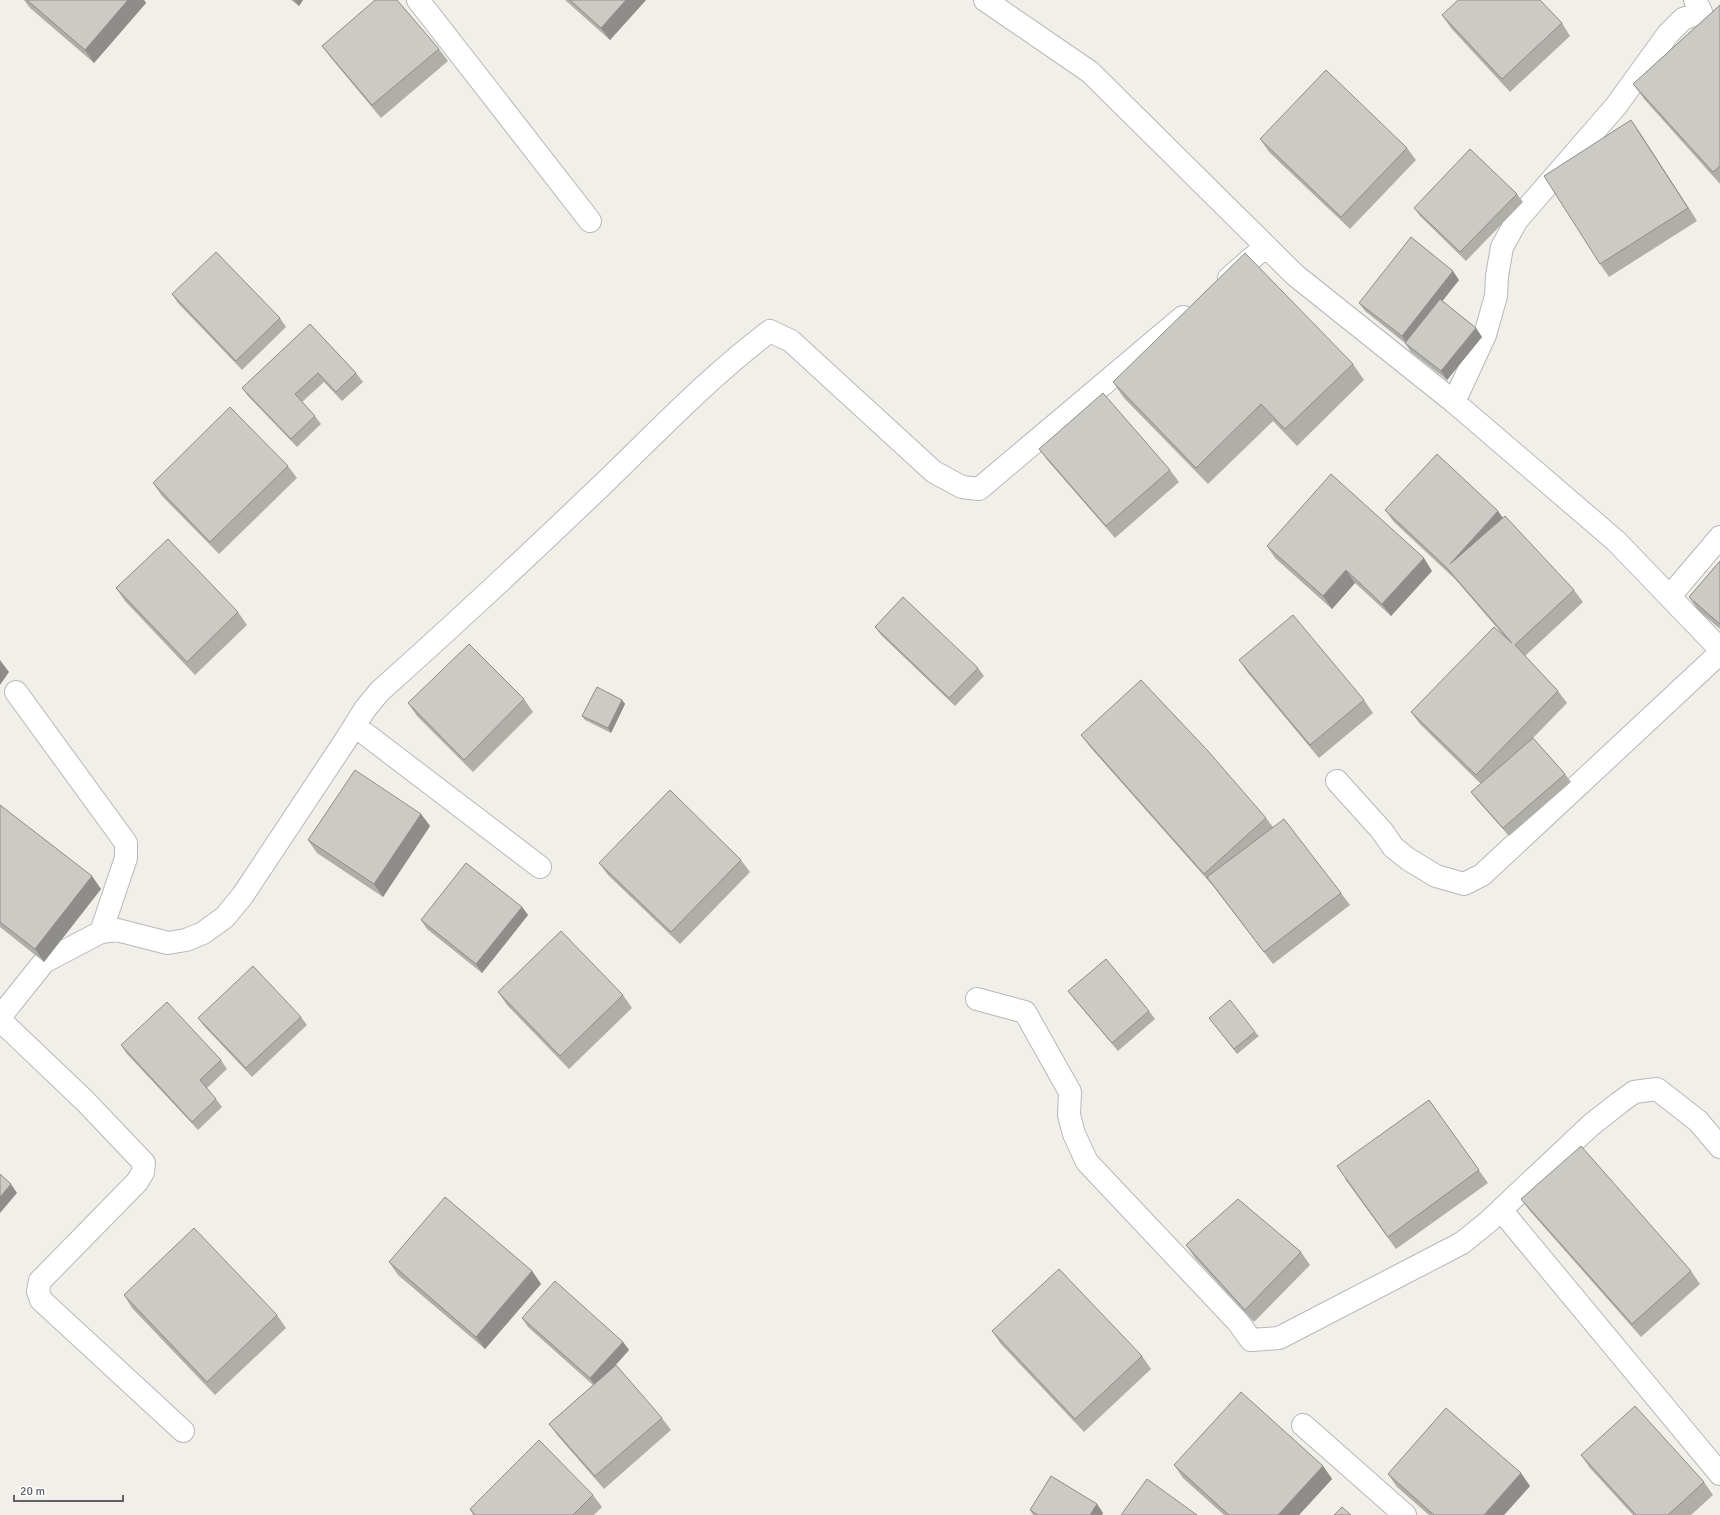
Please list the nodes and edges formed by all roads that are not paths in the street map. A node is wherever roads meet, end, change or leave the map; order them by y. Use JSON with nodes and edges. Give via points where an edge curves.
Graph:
{"nodes":[{"id":1,"x":418,"y":0,"type":"edge"},
{"id":2,"x":985,"y":0,"type":"edge"},
{"id":3,"x":1695,"y":0,"type":"edge"},
{"id":4,"x":590,"y":221,"type":"dead end"},
{"id":5,"x":1266,"y":246,"type":"junction"},
{"id":6,"x":1454,"y":402,"type":"junction"},
{"id":7,"x":1720,"y":537,"type":"edge"},
{"id":8,"x":1670,"y":596,"type":"junction"},
{"id":9,"x":1720,"y":649,"type":"edge"},
{"id":10,"x":1720,"y":653,"type":"edge"},
{"id":11,"x":16,"y":692,"type":"dead end"},
{"id":12,"x":355,"y":726,"type":"junction"},
{"id":13,"x":1337,"y":781,"type":"dead end"},
{"id":14,"x":540,"y":867,"type":"dead end"},
{"id":15,"x":101,"y":932,"type":"junction"},
{"id":16,"x":977,"y":999,"type":"dead end"},
{"id":17,"x":0,"y":1019,"type":"edge"},
{"id":18,"x":1720,"y":1147,"type":"edge"},
{"id":19,"x":1501,"y":1210,"type":"junction"},
{"id":20,"x":1303,"y":1425,"type":"dead end"},
{"id":21,"x":183,"y":1431,"type":"dead end"},
{"id":22,"x":1720,"y":1474,"type":"edge"},
{"id":23,"x":1405,"y":1515,"type":"edge"}],
"edges":[{"from":1,"to":4,"type":"street"},
{"from":2,"to":5,"type":"street","via":[[1090,72]]},
{"from":3,"to":6,"type":"street","via":[[1701,12],[1683,19],[1668,34],[1616,106],[1517,220],[1502,247],[1496,296],[1485,335]]},
{"from":5,"to":6,"type":"street","via":[[1295,276]]},
{"from":5,"to":12,"type":"street","via":[[979,488],[962,487],[934,472],[790,341],[770,331],[709,382],[500,583],[380,691]]},
{"from":6,"to":8,"type":"street","via":[[1616,541]]},
{"from":7,"to":8,"type":"street"},
{"from":8,"to":9,"type":"street"},
{"from":10,"to":13,"type":"street","via":[[1482,876],[1464,884],[1436,876],[1408,859],[1394,847]]},
{"from":11,"to":15,"type":"street","via":[[126,843],[126,858]]},
{"from":12,"to":14,"type":"street"},
{"from":12,"to":15,"type":"street","via":[[243,895],[224,917],[203,933],[186,940],[168,943],[117,930]]},
{"from":15,"to":17,"type":"street","via":[[44,962]]},
{"from":16,"to":19,"type":"street","via":[[1025,1012],[1070,1092],[1069,1115],[1074,1134],[1087,1162],[1238,1322],[1251,1340],[1279,1338],[1462,1242]]},
{"from":17,"to":21,"type":"street","via":[[85,1101],[144,1163],[143,1172],[137,1182],[40,1280],[38,1290],[41,1300]]},
{"from":18,"to":19,"type":"street","via":[[1698,1121],[1657,1089],[1634,1092],[1591,1125]]},
{"from":19,"to":22,"type":"street"},
{"from":20,"to":23,"type":"street"}]}
